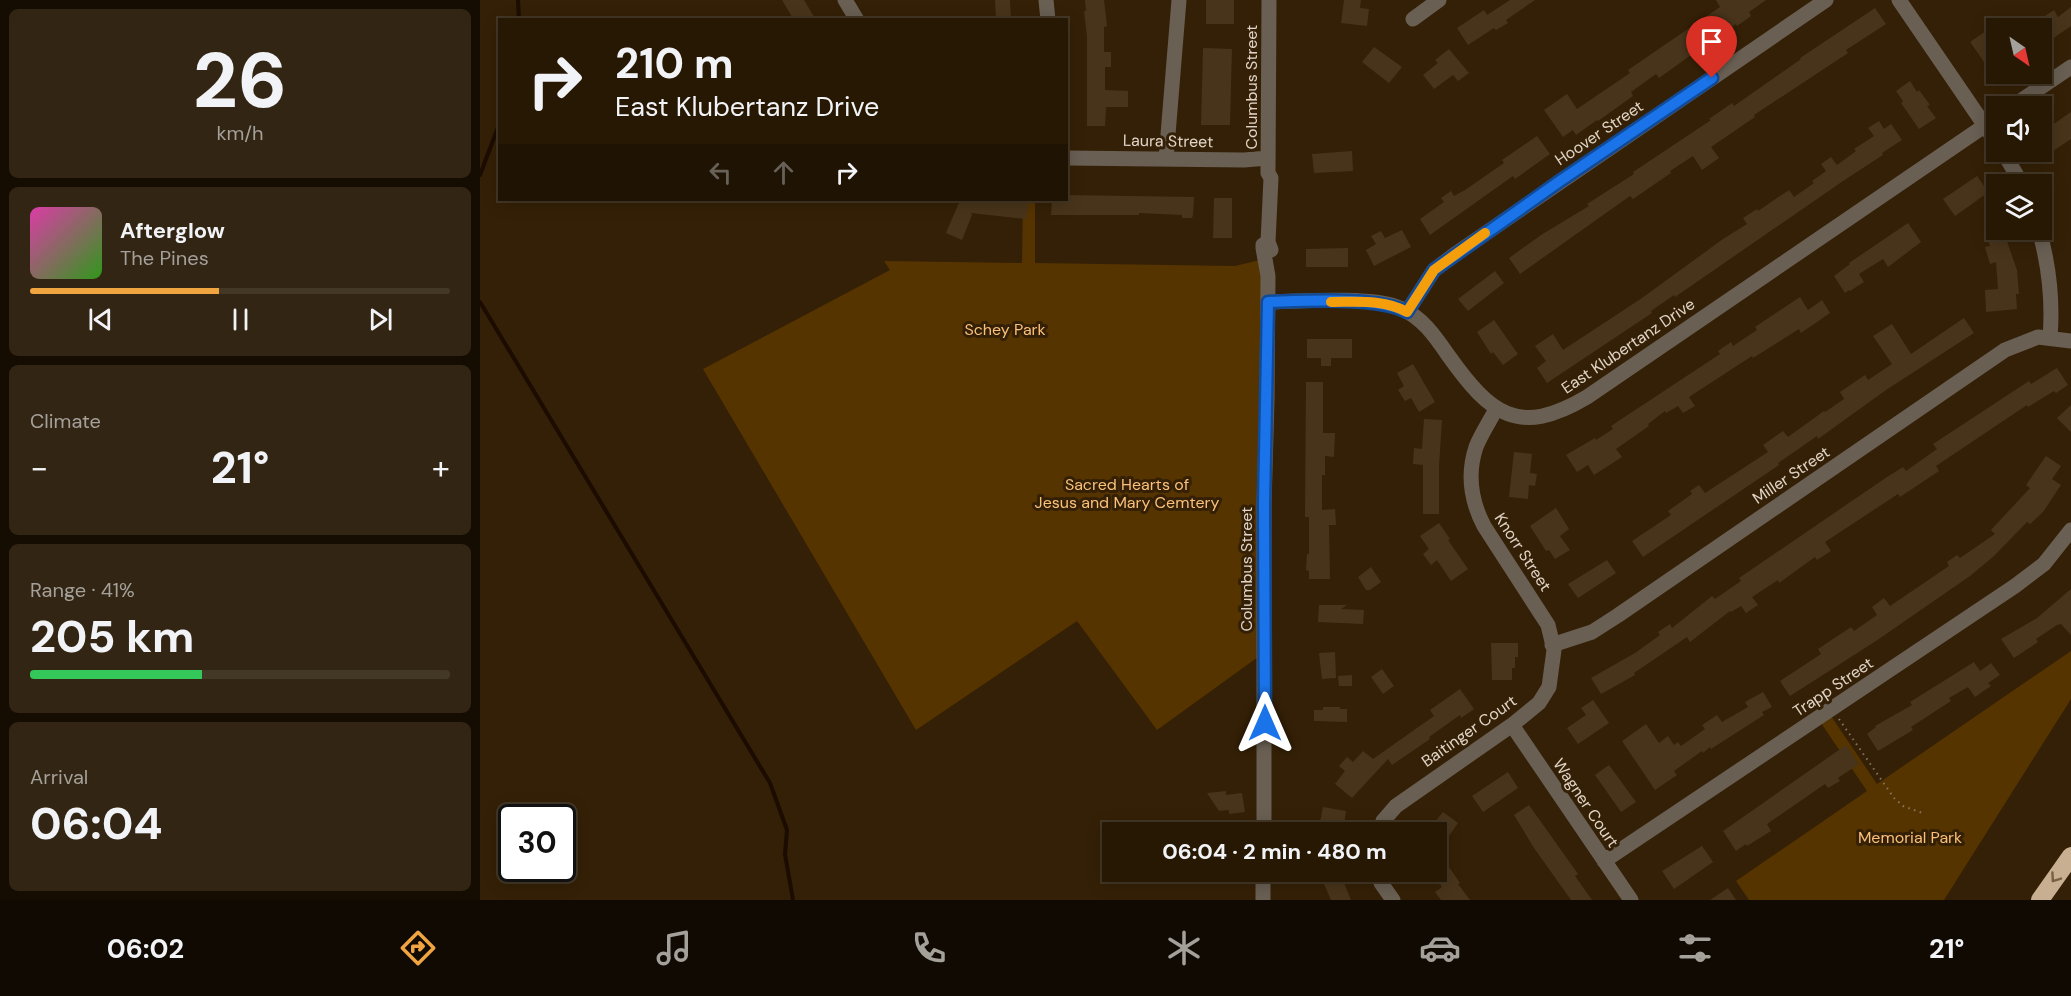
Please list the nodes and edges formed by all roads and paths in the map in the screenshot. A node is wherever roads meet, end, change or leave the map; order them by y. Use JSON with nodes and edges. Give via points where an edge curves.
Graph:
{"nodes":[{"id":1,"x":845,"y":0,"type":"edge"},
{"id":2,"x":1046,"y":0,"type":"edge"},
{"id":3,"x":1179,"y":0,"type":"edge"},
{"id":4,"x":1269,"y":0,"type":"edge"},
{"id":5,"x":1439,"y":0,"type":"edge"},
{"id":6,"x":1826,"y":0,"type":"edge"},
{"id":7,"x":1899,"y":0,"type":"edge"},
{"id":8,"x":856,"y":18,"type":"edge"},
{"id":9,"x":1048,"y":18,"type":"edge"},
{"id":10,"x":1413,"y":19,"type":"dead end"},
{"id":11,"x":2071,"y":67,"type":"edge"},
{"id":12,"x":2028,"y":96,"type":"edge"},
{"id":13,"x":1986,"y":115,"type":"edge"},
{"id":14,"x":1986,"y":125,"type":"edge"},
{"id":15,"x":1068,"y":158,"type":"edge"},
{"id":16,"x":1166,"y":159,"type":"junction"},
{"id":17,"x":1268,"y":166,"type":"junction"},
{"id":18,"x":2042,"y":240,"type":"edge"},
{"id":19,"x":1268,"y":302,"type":"junction"},
{"id":20,"x":1407,"y":312,"type":"junction"},
{"id":21,"x":2049,"y":338,"type":"junction"},
{"id":22,"x":2071,"y":341,"type":"edge"},
{"id":23,"x":1496,"y":409,"type":"junction"},
{"id":24,"x":2071,"y":530,"type":"edge"},
{"id":25,"x":1552,"y":645,"type":"junction"},
{"id":26,"x":1832,"y":709,"type":"junction"},
{"id":27,"x":1512,"y":725,"type":"junction"},
{"id":28,"x":1925,"y":814,"type":"dead end"},
{"id":29,"x":1264,"y":822,"type":"edge"},
{"id":30,"x":1383,"y":822,"type":"edge"},
{"id":31,"x":2071,"y":856,"type":"edge"},
{"id":32,"x":1604,"y":861,"type":"junction"},
{"id":33,"x":1263,"y":882,"type":"edge"},
{"id":34,"x":1381,"y":882,"type":"edge"},
{"id":35,"x":1263,"y":900,"type":"edge"},
{"id":36,"x":1393,"y":900,"type":"edge"},
{"id":37,"x":1631,"y":900,"type":"edge"},
{"id":38,"x":2040,"y":900,"type":"edge"}],
"edges":[{"from":1,"to":8,"type":"street"},
{"from":2,"to":9,"type":"street"},
{"from":3,"to":16,"type":"street"},
{"from":4,"to":17,"type":"street","name":"Columbus Street"},
{"from":5,"to":10,"type":"street"},
{"from":6,"to":20,"type":"street","name":"Hoover Street","via":[[1454,255],[1434,270]]},
{"from":7,"to":13,"type":"street"},
{"from":11,"to":12,"type":"street"},
{"from":14,"to":23,"type":"street","name":"East Klubertanz Drive","via":[[1571,406],[1542,417],[1522,417]]},
{"from":15,"to":16,"type":"street","name":"Laura Street"},
{"from":16,"to":17,"type":"street","name":"Laura Street","via":[[1244,160]]},
{"from":17,"to":19,"type":"street","name":"Columbus Street","via":[[1268,242],[1263,244]]},
{"from":18,"to":21,"type":"street","via":[[2048,260],[2052,316]]},
{"from":19,"to":20,"type":"street","name":"East Klubertanz Drive","via":[[1370,302]]},
{"from":19,"to":29,"type":"street","name":"Columbus Street"},
{"from":20,"to":23,"type":"street","name":"East Klubertanz Drive","via":[[1424,323],[1465,379]]},
{"from":21,"to":22,"type":"street"},
{"from":21,"to":25,"type":"street","name":"Miller Street","via":[[2038,337],[2005,350],[1617,616],[1592,632]]},
{"from":23,"to":25,"type":"street","name":"Knorr Street","via":[[1476,447],[1471,490],[1475,510],[1548,625]]},
{"from":24,"to":26,"type":"street","name":"Trapp Street","via":[[2044,564],[2015,586]]},
{"from":25,"to":27,"type":"street","name":"Baitinger Court","via":[[1549,687],[1539,703]]},
{"from":26,"to":28,"type":"path","via":[[1894,798]]},
{"from":26,"to":32,"type":"street","name":"Trapp Street"},
{"from":27,"to":30,"type":"street","name":"Baitinger Court","via":[[1396,806]]},
{"from":27,"to":32,"type":"street","name":"Wagner Court"},
{"from":31,"to":38,"type":"highway","one_way":true},
{"from":32,"to":37,"type":"street","name":"Wagner Court"},
{"from":33,"to":35,"type":"street"},
{"from":34,"to":36,"type":"street"}]}
